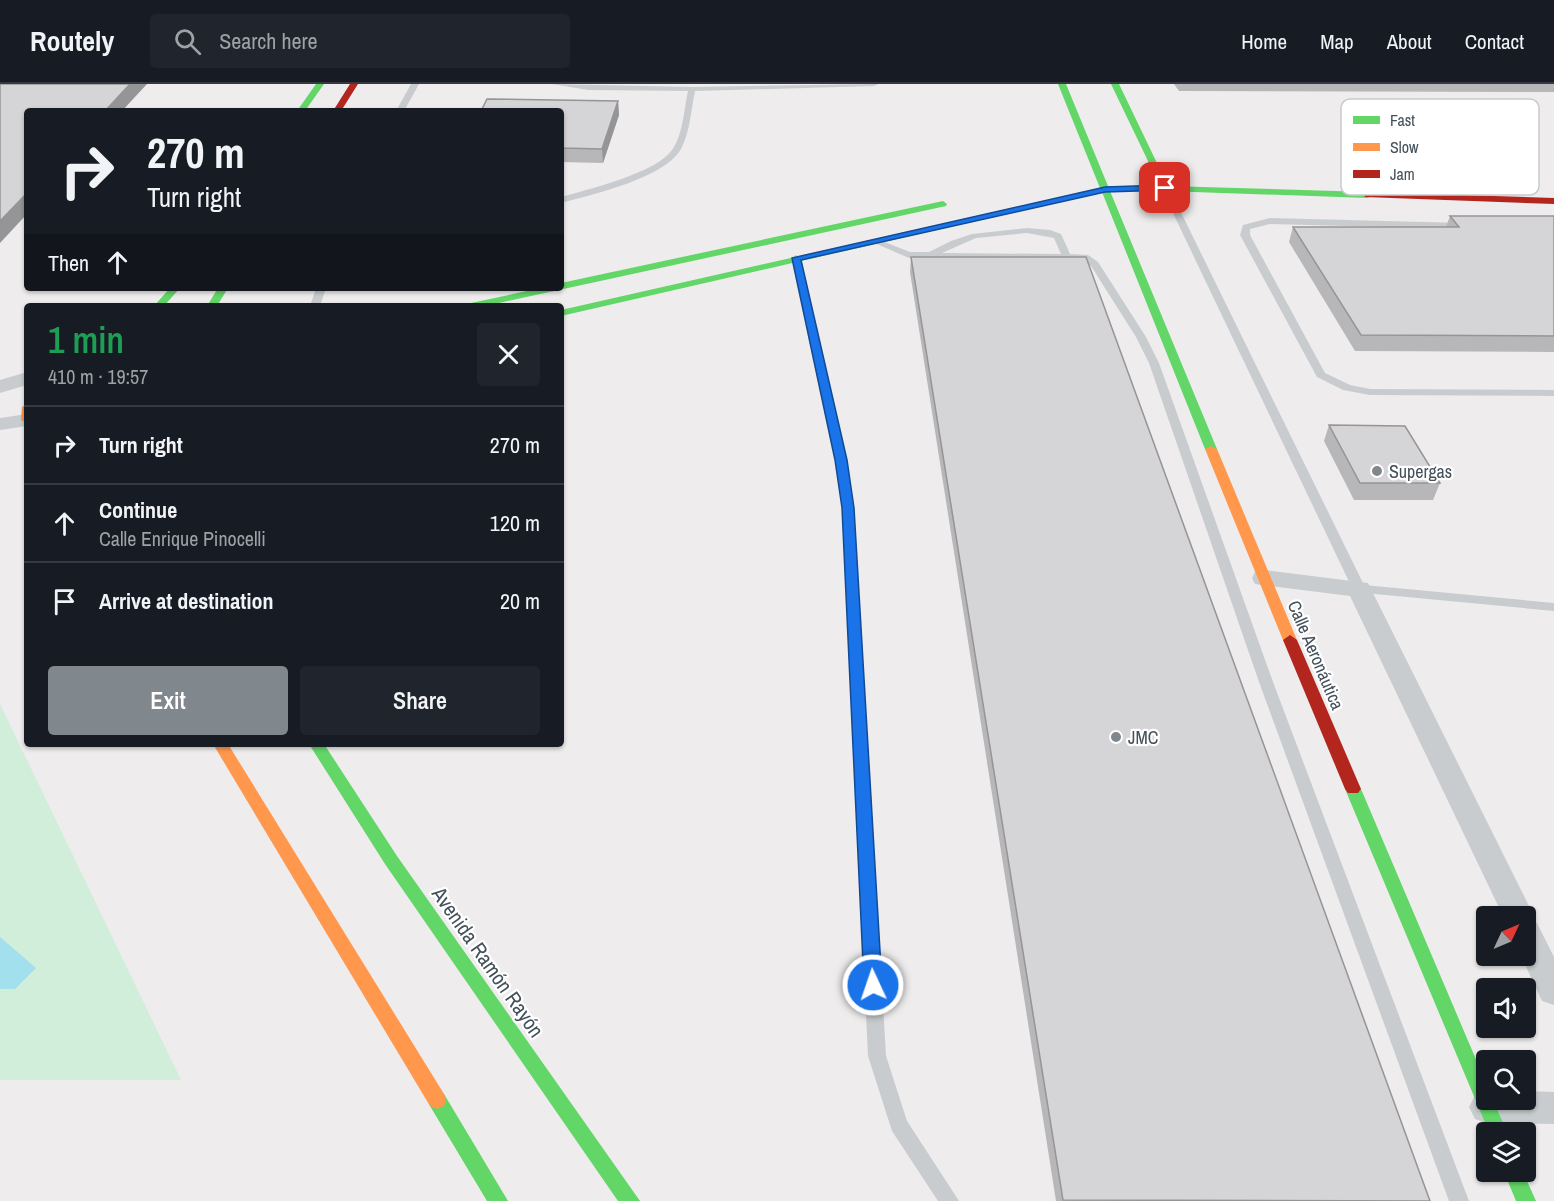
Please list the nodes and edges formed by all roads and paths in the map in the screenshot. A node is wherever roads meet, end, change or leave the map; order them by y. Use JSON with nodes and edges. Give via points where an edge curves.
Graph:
{"nodes":[{"id":1,"x":320,"y":84,"type":"edge"},
{"id":2,"x":354,"y":84,"type":"edge"},
{"id":3,"x":415,"y":84,"type":"edge"},
{"id":4,"x":556,"y":84,"type":"edge"},
{"id":5,"x":874,"y":84,"type":"edge"},
{"id":6,"x":1062,"y":84,"type":"edge"},
{"id":7,"x":1115,"y":84,"type":"edge"},
{"id":8,"x":692,"y":88,"type":"junction"},
{"id":9,"x":303,"y":108,"type":"edge"},
{"id":10,"x":339,"y":108,"type":"edge"},
{"id":11,"x":402,"y":108,"type":"edge"},
{"id":12,"x":1149,"y":171,"type":"junction"},
{"id":13,"x":1177,"y":172,"type":"dead end"},
{"id":14,"x":1165,"y":188,"type":"junction"},
{"id":15,"x":1105,"y":189,"type":"junction"},
{"id":16,"x":1341,"y":194,"type":"edge"},
{"id":17,"x":1374,"y":195,"type":"edge"},
{"id":18,"x":564,"y":199,"type":"edge"},
{"id":19,"x":957,"y":201,"type":"dead end"},
{"id":20,"x":1554,"y":201,"type":"edge"},
{"id":21,"x":1472,"y":226,"type":"edge"},
{"id":22,"x":877,"y":242,"type":"junction"},
{"id":23,"x":931,"y":255,"type":"junction"},
{"id":24,"x":1066,"y":256,"type":"junction"},
{"id":25,"x":796,"y":258,"type":"junction"},
{"id":26,"x":564,"y":285,"type":"edge"},
{"id":27,"x":172,"y":291,"type":"edge"},
{"id":28,"x":540,"y":291,"type":"edge"},
{"id":29,"x":162,"y":303,"type":"edge"},
{"id":30,"x":485,"y":303,"type":"edge"},
{"id":31,"x":564,"y":312,"type":"edge"},
{"id":32,"x":24,"y":379,"type":"edge"},
{"id":33,"x":0,"y":387,"type":"edge"},
{"id":34,"x":1554,"y":393,"type":"edge"},
{"id":35,"x":24,"y":420,"type":"edge"},
{"id":36,"x":0,"y":424,"type":"edge"},
{"id":37,"x":1264,"y":578,"type":"junction"},
{"id":38,"x":1359,"y":589,"type":"junction"},
{"id":39,"x":1554,"y":607,"type":"edge"},
{"id":40,"x":222,"y":747,"type":"edge"},
{"id":41,"x":318,"y":747,"type":"edge"},
{"id":42,"x":1513,"y":906,"type":"edge"},
{"id":43,"x":1536,"y":953,"type":"edge"},
{"id":44,"x":1554,"y":991,"type":"edge"},
{"id":45,"x":1554,"y":1108,"type":"edge"},
{"id":46,"x":1492,"y":1120,"type":"edge"},
{"id":47,"x":1518,"y":1182,"type":"edge"},
{"id":48,"x":498,"y":1201,"type":"edge"},
{"id":49,"x":630,"y":1201,"type":"edge"},
{"id":50,"x":949,"y":1201,"type":"edge"},
{"id":51,"x":1459,"y":1201,"type":"edge"},
{"id":52,"x":1526,"y":1201,"type":"edge"}],
"edges":[{"from":1,"to":9,"type":"main road"},
{"from":2,"to":10,"type":"main road"},
{"from":3,"to":11,"type":"lane"},
{"from":4,"to":8,"type":"lane","via":[[588,88]]},
{"from":5,"to":8,"type":"lane"},
{"from":6,"to":15,"type":"main road","name":"Calle Aeronáutica"},
{"from":7,"to":12,"type":"main road"},
{"from":8,"to":18,"type":"lane","via":[[676,151],[667,160],[615,183]]},
{"from":12,"to":13,"type":"main road"},
{"from":12,"to":14,"type":"main road"},
{"from":14,"to":15,"type":"main road"},
{"from":14,"to":16,"type":"main road"},
{"from":14,"to":38,"type":"lane"},
{"from":15,"to":22,"type":"main road"},
{"from":15,"to":37,"type":"main road","name":"Calle Aeronáutica"},
{"from":17,"to":20,"type":"main road"},
{"from":19,"to":26,"type":"main road"},
{"from":21,"to":34,"type":"lane","via":[[1270,220],[1246,227],[1245,235],[1321,375],[1331,382],[1370,392]]},
{"from":22,"to":23,"type":"lane","via":[[900,253]]},
{"from":22,"to":25,"type":"main road"},
{"from":23,"to":24,"type":"lane"},
{"from":23,"to":24,"type":"lane","via":[[960,240],[986,233],[1047,231],[1058,236]]},
{"from":24,"to":51,"type":"lane","via":[[1085,257],[1095,264],[1151,357],[1266,682]]},
{"from":25,"to":31,"type":"main road"},
{"from":25,"to":50,"type":"lane","via":[[839,448],[848,508],[877,1056],[899,1125]]},
{"from":27,"to":29,"type":"main road"},
{"from":28,"to":30,"type":"main road"},
{"from":32,"to":33,"type":"street"},
{"from":35,"to":36,"type":"street"},
{"from":37,"to":38,"type":"street"},
{"from":37,"to":46,"type":"main road","name":"Calle Aeronáutica"},
{"from":38,"to":39,"type":"lane"},
{"from":38,"to":42,"type":"street"},
{"from":40,"to":48,"type":"main road"},
{"from":41,"to":49,"type":"main road","name":"Avenida Ramón Rayón","via":[[391,860]]},
{"from":43,"to":44,"type":"street"},
{"from":45,"to":46,"type":"street"},
{"from":47,"to":52,"type":"main road"}]}
